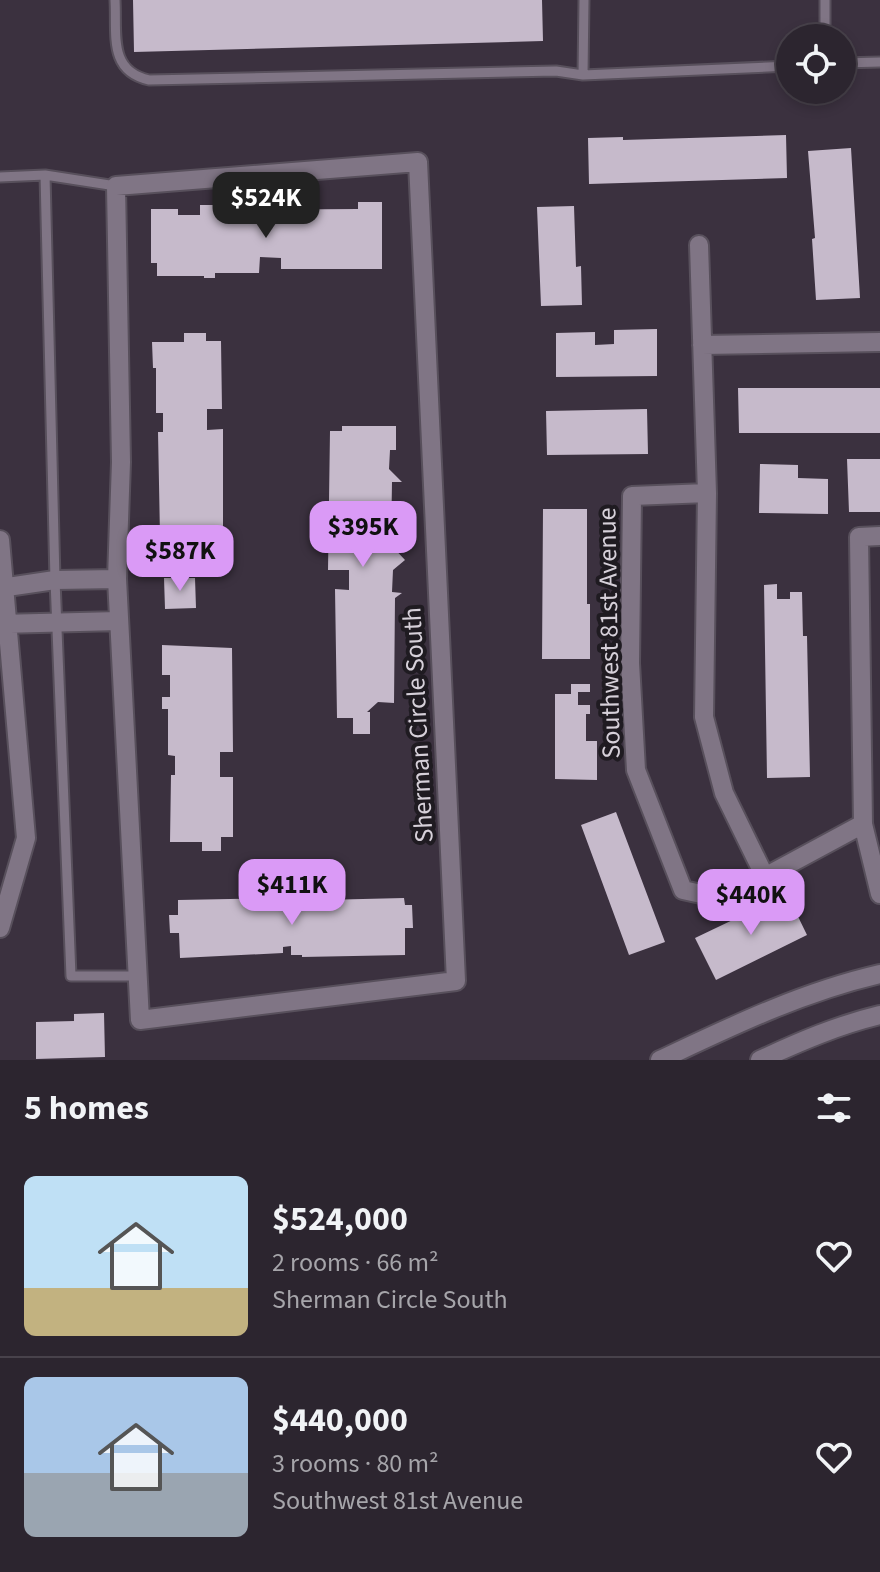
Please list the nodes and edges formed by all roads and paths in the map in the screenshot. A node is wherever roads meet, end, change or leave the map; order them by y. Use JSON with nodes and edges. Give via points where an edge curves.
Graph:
{"nodes":[{"id":1,"x":115,"y":0,"type":"edge"},
{"id":2,"x":584,"y":0,"type":"edge"},
{"id":3,"x":825,"y":0,"type":"edge"},
{"id":4,"x":825,"y":24,"type":"edge"},
{"id":5,"x":880,"y":62,"type":"edge"},
{"id":6,"x":856,"y":63,"type":"edge"},
{"id":7,"x":776,"y":67,"type":"edge"},
{"id":8,"x":583,"y":75,"type":"junction"},
{"id":9,"x":45,"y":175,"type":"junction"},
{"id":10,"x":0,"y":177,"type":"edge"},
{"id":11,"x":116,"y":186,"type":"junction"},
{"id":12,"x":699,"y":245,"type":"dead end"},
{"id":13,"x":880,"y":342,"type":"edge"},
{"id":14,"x":702,"y":345,"type":"junction"},
{"id":15,"x":707,"y":493,"type":"junction"},
{"id":16,"x":880,"y":536,"type":"edge"},
{"id":17,"x":0,"y":540,"type":"edge"},
{"id":18,"x":117,"y":579,"type":"junction"},
{"id":19,"x":55,"y":580,"type":"junction"},
{"id":20,"x":3,"y":588,"type":"edge"},
{"id":21,"x":119,"y":621,"type":"junction"},
{"id":22,"x":4,"y":624,"type":"edge"},
{"id":23,"x":57,"y":624,"type":"junction"},
{"id":24,"x":863,"y":824,"type":"junction"},
{"id":25,"x":880,"y":846,"type":"edge"},
{"id":26,"x":765,"y":877,"type":"junction"},
{"id":27,"x":880,"y":894,"type":"edge"},
{"id":28,"x":0,"y":928,"type":"edge"},
{"id":29,"x":880,"y":974,"type":"edge"},
{"id":30,"x":137,"y":976,"type":"junction"},
{"id":31,"x":880,"y":1015,"type":"edge"},
{"id":32,"x":660,"y":1060,"type":"edge"},
{"id":33,"x":760,"y":1060,"type":"edge"}],
"edges":[{"from":1,"to":8,"type":"lane","via":[[119,59],[126,70],[149,80],[556,71]]},
{"from":2,"to":8,"type":"lane"},
{"from":3,"to":4,"type":"lane"},
{"from":5,"to":6,"type":"lane"},
{"from":7,"to":8,"type":"lane"},
{"from":9,"to":10,"type":"lane"},
{"from":9,"to":11,"type":"lane"},
{"from":9,"to":19,"type":"lane"},
{"from":11,"to":18,"type":"street","name":"Sherman Circle South","via":[[121,462]]},
{"from":11,"to":30,"type":"street","name":"Sherman Circle South","via":[[418,162],[456,981],[140,1020]]},
{"from":12,"to":14,"type":"street"},
{"from":13,"to":14,"type":"street"},
{"from":14,"to":15,"type":"street"},
{"from":15,"to":26,"type":"street","via":[[704,717],[724,793]]},
{"from":15,"to":26,"type":"street","name":"Southwest 81st Avenue","via":[[632,496],[630,663],[636,770],[683,890],[724,899]]},
{"from":16,"to":24,"type":"street","via":[[859,537]]},
{"from":17,"to":20,"type":"street"},
{"from":18,"to":19,"type":"street"},
{"from":18,"to":21,"type":"street","name":"Sherman Circle South"},
{"from":19,"to":20,"type":"street"},
{"from":19,"to":23,"type":"lane"},
{"from":20,"to":22,"type":"street"},
{"from":21,"to":23,"type":"street"},
{"from":21,"to":30,"type":"street","name":"Sherman Circle South"},
{"from":22,"to":23,"type":"street"},
{"from":22,"to":28,"type":"street","via":[[26,838]]},
{"from":23,"to":30,"type":"lane","via":[[71,976]]},
{"from":24,"to":25,"type":"street"},
{"from":24,"to":26,"type":"street","name":"Southwest 81st Avenue"},
{"from":24,"to":27,"type":"street"},
{"from":29,"to":32,"type":"street","via":[[768,1009]]},
{"from":31,"to":33,"type":"street"}]}
